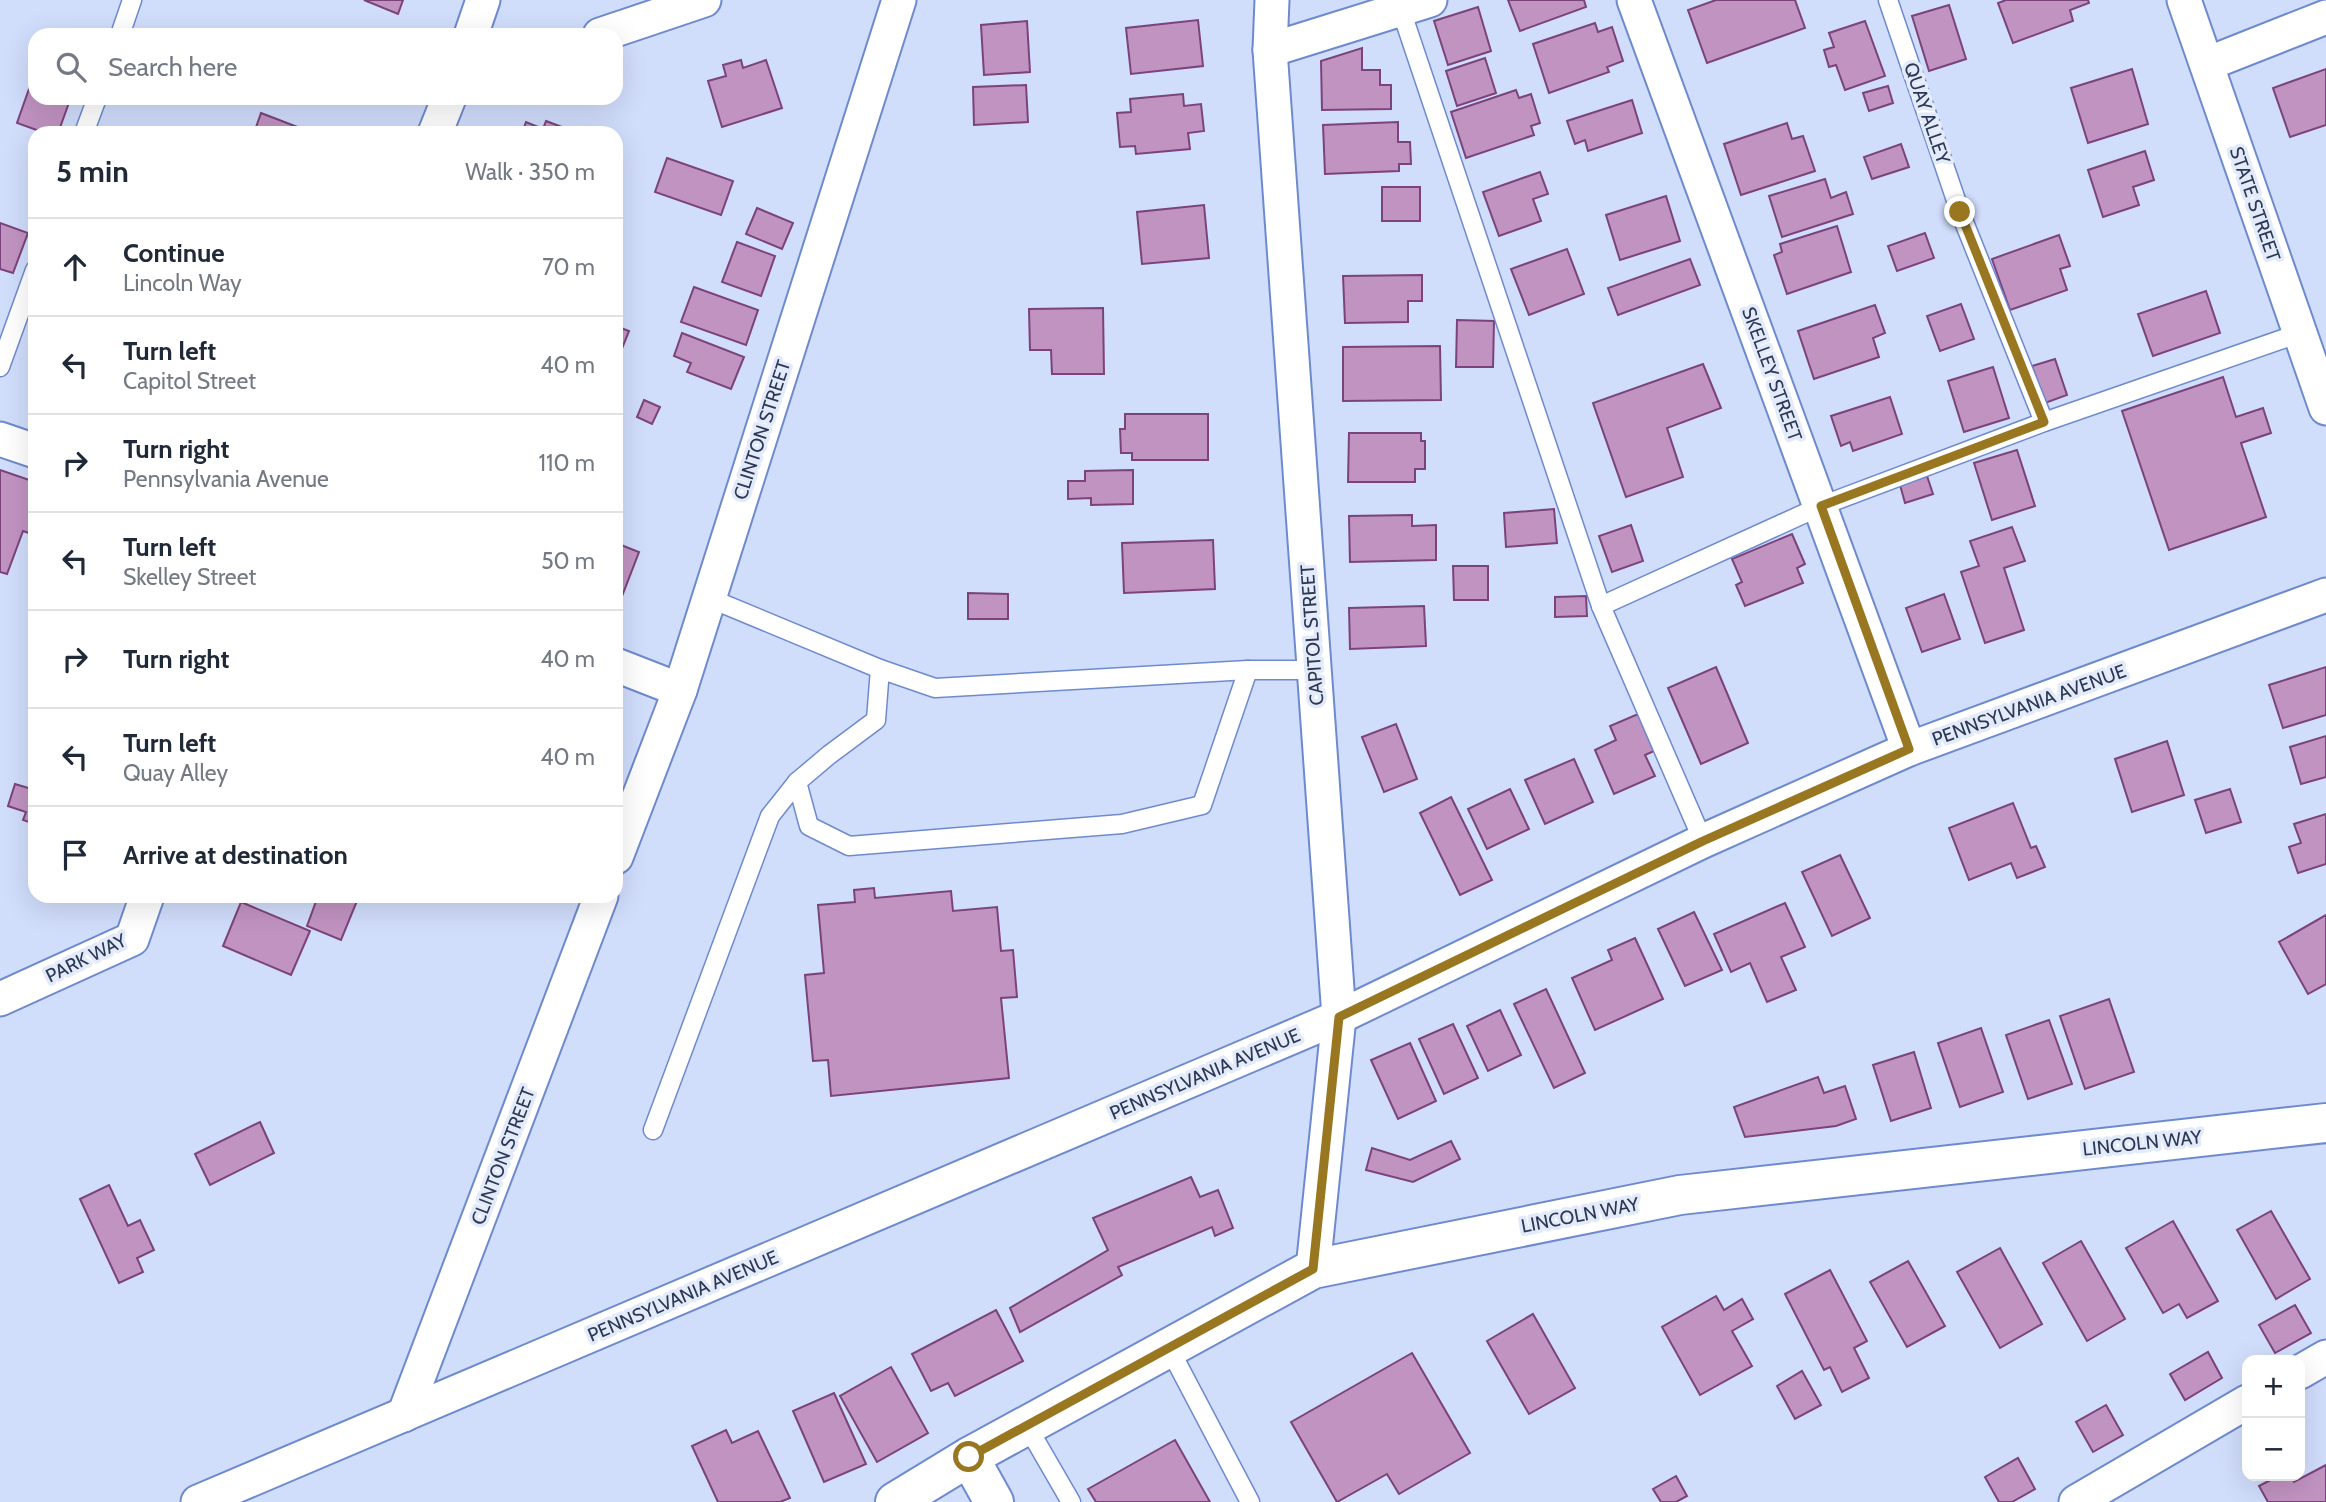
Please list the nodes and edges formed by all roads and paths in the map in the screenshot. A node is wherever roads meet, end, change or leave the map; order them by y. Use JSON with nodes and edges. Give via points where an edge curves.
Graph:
{"nodes":[{"id":1,"x":132,"y":0,"type":"edge"},
{"id":2,"x":483,"y":0,"type":"edge"},
{"id":3,"x":704,"y":0,"type":"edge"},
{"id":4,"x":900,"y":0,"type":"edge"},
{"id":5,"x":1272,"y":0,"type":"edge"},
{"id":6,"x":1634,"y":0,"type":"edge"},
{"id":7,"x":1888,"y":0,"type":"edge"},
{"id":8,"x":2184,"y":0,"type":"edge"},
{"id":9,"x":1416,"y":5,"type":"edge"},
{"id":10,"x":2326,"y":17,"type":"edge"},
{"id":11,"x":122,"y":28,"type":"edge"},
{"id":12,"x":473,"y":28,"type":"edge"},
{"id":13,"x":621,"y":28,"type":"edge"},
{"id":14,"x":1270,"y":50,"type":"junction"},
{"id":15,"x":2207,"y":64,"type":"junction"},
{"id":16,"x":94,"y":105,"type":"edge"},
{"id":17,"x":446,"y":105,"type":"edge"},
{"id":18,"x":87,"y":126,"type":"edge"},
{"id":19,"x":438,"y":126,"type":"edge"},
{"id":20,"x":28,"y":289,"type":"edge"},
{"id":21,"x":2300,"y":334,"type":"junction"},
{"id":22,"x":0,"y":367,"type":"edge"},
{"id":23,"x":2326,"y":408,"type":"edge"},
{"id":24,"x":2044,"y":422,"type":"junction"},
{"id":25,"x":0,"y":439,"type":"edge"},
{"id":26,"x":28,"y":449,"type":"edge"},
{"id":27,"x":1821,"y":506,"type":"junction"},
{"id":28,"x":2326,"y":595,"type":"edge"},
{"id":29,"x":709,"y":598,"type":"junction"},
{"id":30,"x":1601,"y":606,"type":"junction"},
{"id":31,"x":623,"y":668,"type":"edge"},
{"id":32,"x":880,"y":669,"type":"junction"},
{"id":33,"x":1248,"y":670,"type":"junction"},
{"id":34,"x":1314,"y":670,"type":"junction"},
{"id":35,"x":680,"y":690,"type":"junction"},
{"id":36,"x":1909,"y":749,"type":"junction"},
{"id":37,"x":797,"y":782,"type":"junction"},
{"id":38,"x":623,"y":839,"type":"edge"},
{"id":39,"x":1703,"y":841,"type":"junction"},
{"id":40,"x":145,"y":903,"type":"edge"},
{"id":41,"x":598,"y":903,"type":"edge"},
{"id":42,"x":0,"y":999,"type":"edge"},
{"id":43,"x":1339,"y":1017,"type":"junction"},
{"id":44,"x":2326,"y":1123,"type":"edge"},
{"id":45,"x":653,"y":1130,"type":"dead end"},
{"id":46,"x":1313,"y":1269,"type":"junction"},
{"id":47,"x":1169,"y":1348,"type":"junction"},
{"id":48,"x":2326,"y":1357,"type":"edge"},
{"id":49,"x":2305,"y":1369,"type":"edge"},
{"id":50,"x":2242,"y":1405,"type":"edge"},
{"id":51,"x":404,"y":1415,"type":"junction"},
{"id":52,"x":1027,"y":1426,"type":"junction"},
{"id":53,"x":969,"y":1457,"type":"junction"},
{"id":54,"x":198,"y":1502,"type":"edge"},
{"id":55,"x":895,"y":1502,"type":"edge"},
{"id":56,"x":995,"y":1502,"type":"edge"},
{"id":57,"x":1071,"y":1502,"type":"edge"},
{"id":58,"x":1250,"y":1502,"type":"edge"},
{"id":59,"x":2076,"y":1502,"type":"edge"}],
"edges":[{"from":1,"to":11,"type":"lane"},
{"from":2,"to":12,"type":"street"},
{"from":3,"to":13,"type":"street"},
{"from":4,"to":29,"type":"street","name":"CLINTON STREET"},
{"from":5,"to":14,"type":"street","name":"CAPITOL STREET"},
{"from":6,"to":27,"type":"street","name":"SKELLEY STREET"},
{"from":7,"to":24,"type":"lane","name":"QUAY ALLEY","via":[[1960,212]]},
{"from":8,"to":15,"type":"street","name":"STATE STREET"},
{"from":9,"to":14,"type":"street"},
{"from":9,"to":30,"type":"lane"},
{"from":10,"to":15,"type":"street"},
{"from":14,"to":34,"type":"street","name":"CAPITOL STREET"},
{"from":15,"to":21,"type":"street","name":"STATE STREET"},
{"from":16,"to":18,"type":"lane"},
{"from":17,"to":19,"type":"street"},
{"from":20,"to":22,"type":"lane"},
{"from":21,"to":23,"type":"street","name":"STATE STREET"},
{"from":21,"to":24,"type":"lane"},
{"from":24,"to":27,"type":"lane"},
{"from":25,"to":26,"type":"street"},
{"from":27,"to":30,"type":"lane"},
{"from":27,"to":36,"type":"street","name":"SKELLEY STREET"},
{"from":28,"to":36,"type":"street","name":"PENNSYLVANIA AVENUE"},
{"from":29,"to":32,"type":"lane"},
{"from":29,"to":35,"type":"street","name":"CLINTON STREET"},
{"from":30,"to":39,"type":"lane"},
{"from":31,"to":35,"type":"street"},
{"from":32,"to":33,"type":"lane","via":[[935,688]]},
{"from":32,"to":37,"type":"lane","via":[[876,720]]},
{"from":33,"to":34,"type":"lane"},
{"from":33,"to":37,"type":"lane","via":[[1202,805],[1122,824],[849,846],[809,826]]},
{"from":34,"to":43,"type":"street","name":"CAPITOL STREET"},
{"from":35,"to":38,"type":"street","name":"CLINTON STREET"},
{"from":36,"to":39,"type":"street","name":"PENNSYLVANIA AVENUE"},
{"from":37,"to":45,"type":"lane","via":[[770,816]]},
{"from":39,"to":43,"type":"street","name":"PENNSYLVANIA AVENUE"},
{"from":40,"to":42,"type":"street","name":"PARK WAY","via":[[132,939]]},
{"from":41,"to":51,"type":"street","name":"CLINTON STREET"},
{"from":43,"to":46,"type":"street","name":"CAPITOL STREET"},
{"from":43,"to":51,"type":"street","name":"PENNSYLVANIA AVENUE"},
{"from":44,"to":46,"type":"main road","name":"LINCOLN WAY","via":[[1680,1195]]},
{"from":46,"to":47,"type":"main road","name":"LINCOLN WAY"},
{"from":47,"to":52,"type":"main road","name":"LINCOLN WAY"},
{"from":47,"to":58,"type":"lane"},
{"from":48,"to":49,"type":"street"},
{"from":50,"to":59,"type":"street"},
{"from":51,"to":54,"type":"street","name":"PENNSYLVANIA AVENUE"},
{"from":52,"to":53,"type":"main road","name":"LINCOLN WAY"},
{"from":52,"to":57,"type":"lane"},
{"from":53,"to":55,"type":"main road","name":"LINCOLN WAY"},
{"from":53,"to":56,"type":"main road"}]}
